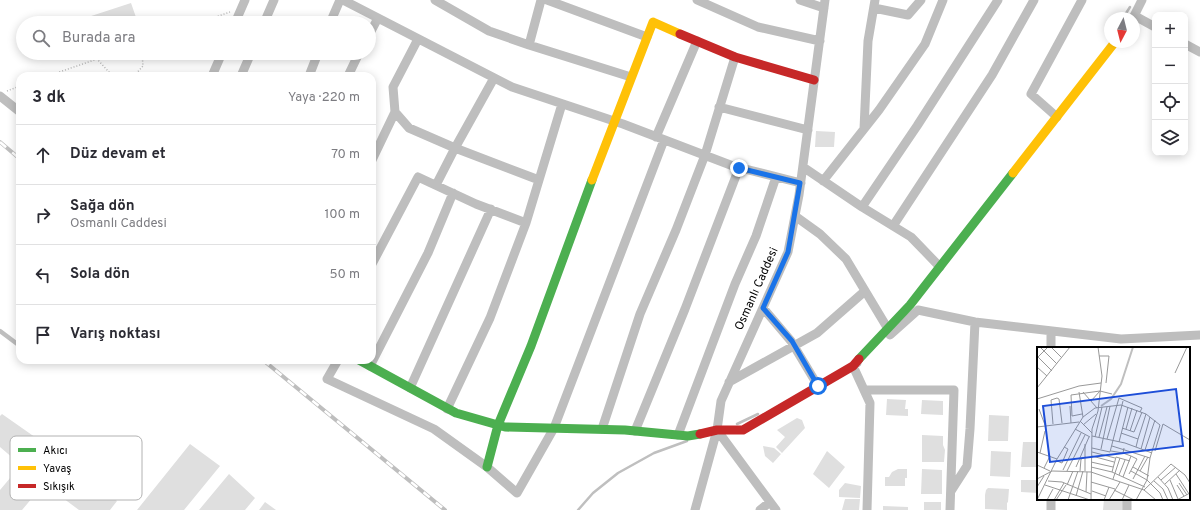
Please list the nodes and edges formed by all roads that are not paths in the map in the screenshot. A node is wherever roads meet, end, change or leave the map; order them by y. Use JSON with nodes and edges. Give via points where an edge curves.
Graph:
{"nodes":[{"id":1,"x":274,"y":0,"type":"edge"},
{"id":2,"x":340,"y":0,"type":"edge"},
{"id":3,"x":344,"y":0,"type":"edge"},
{"id":4,"x":435,"y":0,"type":"edge"},
{"id":5,"x":541,"y":0,"type":"edge"},
{"id":6,"x":547,"y":0,"type":"edge"},
{"id":7,"x":697,"y":0,"type":"edge"},
{"id":8,"x":800,"y":0,"type":"edge"},
{"id":9,"x":922,"y":0,"type":"edge"},
{"id":10,"x":943,"y":0,"type":"edge"},
{"id":11,"x":998,"y":0,"type":"edge"},
{"id":12,"x":1034,"y":0,"type":"edge"},
{"id":13,"x":1082,"y":0,"type":"edge"},
{"id":14,"x":1138,"y":1,"type":"edge"},
{"id":15,"x":243,"y":4,"type":"edge"},
{"id":16,"x":825,"y":4,"type":"edge"},
{"id":17,"x":875,"y":4,"type":"edge"},
{"id":18,"x":1135,"y":12,"type":"edge"},
{"id":19,"x":238,"y":16,"type":"edge"},
{"id":20,"x":267,"y":16,"type":"edge"},
{"id":21,"x":333,"y":16,"type":"edge"},
{"id":22,"x":374,"y":16,"type":"edge"},
{"id":23,"x":378,"y":18,"type":"joint"},
{"id":24,"x":1140,"y":20,"type":"edge"},
{"id":25,"x":376,"y":22,"type":"edge"},
{"id":26,"x":1152,"y":26,"type":"edge"},
{"id":27,"x":647,"y":37,"type":"junction"},
{"id":28,"x":418,"y":39,"type":"junction"},
{"id":29,"x":697,"y":41,"type":"junction"},
{"id":30,"x":820,"y":41,"type":"junction"},
{"id":31,"x":529,"y":45,"type":"junction"},
{"id":32,"x":1188,"y":45,"type":"edge"},
{"id":33,"x":1110,"y":48,"type":"edge"},
{"id":34,"x":1199,"y":50,"type":"edge"},
{"id":35,"x":736,"y":57,"type":"junction"},
{"id":36,"x":219,"y":60,"type":"edge"},
{"id":37,"x":248,"y":60,"type":"edge"},
{"id":38,"x":315,"y":60,"type":"edge"},
{"id":39,"x":356,"y":60,"type":"edge"},
{"id":40,"x":214,"y":72,"type":"edge"},
{"id":41,"x":243,"y":72,"type":"edge"},
{"id":42,"x":311,"y":72,"type":"edge"},
{"id":43,"x":350,"y":72,"type":"edge"},
{"id":44,"x":631,"y":77,"type":"junction"},
{"id":45,"x":494,"y":78,"type":"junction"},
{"id":46,"x":814,"y":80,"type":"junction"},
{"id":47,"x":3,"y":94,"type":"edge"},
{"id":48,"x":562,"y":104,"type":"junction"},
{"id":49,"x":16,"y":108,"type":"edge"},
{"id":50,"x":719,"y":108,"type":"junction"},
{"id":51,"x":395,"y":112,"type":"junction"},
{"id":52,"x":1057,"y":117,"type":"junction"},
{"id":53,"x":614,"y":121,"type":"junction"},
{"id":54,"x":864,"y":129,"type":"junction"},
{"id":55,"x":808,"y":130,"type":"junction"},
{"id":56,"x":660,"y":138,"type":"junction"},
{"id":57,"x":455,"y":148,"type":"junction"},
{"id":58,"x":376,"y":152,"type":"edge"},
{"id":59,"x":705,"y":155,"type":"junction"},
{"id":60,"x":803,"y":167,"type":"junction"},
{"id":61,"x":739,"y":168,"type":"junction"},
{"id":62,"x":776,"y":176,"type":"junction"},
{"id":63,"x":539,"y":180,"type":"junction"},
{"id":64,"x":823,"y":181,"type":"junction"},
{"id":65,"x":800,"y":183,"type":"junction"},
{"id":66,"x":436,"y":185,"type":"junction"},
{"id":67,"x":453,"y":193,"type":"junction"},
{"id":68,"x":862,"y":207,"type":"junction"},
{"id":69,"x":491,"y":209,"type":"junction"},
{"id":70,"x":795,"y":216,"type":"junction"},
{"id":71,"x":526,"y":223,"type":"junction"},
{"id":72,"x":893,"y":226,"type":"junction"},
{"id":73,"x":376,"y":256,"type":"edge"},
{"id":74,"x":940,"y":267,"type":"junction"},
{"id":75,"x":865,"y":291,"type":"junction"},
{"id":76,"x":763,"y":308,"type":"junction"},
{"id":77,"x":975,"y":322,"type":"junction"},
{"id":78,"x":888,"y":329,"type":"junction"},
{"id":79,"x":0,"y":331,"type":"edge"},
{"id":80,"x":1051,"y":331,"type":"junction"},
{"id":81,"x":1200,"y":335,"type":"edge"},
{"id":82,"x":1135,"y":338,"type":"junction"},
{"id":83,"x":16,"y":343,"type":"edge"},
{"id":84,"x":794,"y":346,"type":"junction"},
{"id":85,"x":1051,"y":347,"type":"edge"},
{"id":86,"x":1134,"y":347,"type":"edge"},
{"id":87,"x":376,"y":354,"type":"edge"},
{"id":88,"x":335,"y":364,"type":"edge"},
{"id":89,"x":366,"y":364,"type":"edge"},
{"id":90,"x":370,"y":366,"type":"joint"},
{"id":91,"x":853,"y":366,"type":"junction"},
{"id":92,"x":729,"y":382,"type":"junction"},
{"id":93,"x":818,"y":386,"type":"junction"},
{"id":94,"x":410,"y":388,"type":"junction"},
{"id":95,"x":865,"y":390,"type":"junction"},
{"id":96,"x":447,"y":409,"type":"junction"},
{"id":97,"x":498,"y":425,"type":"junction"},
{"id":98,"x":554,"y":428,"type":"junction"},
{"id":99,"x":602,"y":430,"type":"junction"},
{"id":100,"x":716,"y":430,"type":"junction"},
{"id":101,"x":635,"y":431,"type":"junction"},
{"id":102,"x":678,"y":435,"type":"junction"},
{"id":103,"x":487,"y":467,"type":"junction"},
{"id":104,"x":950,"y":492,"type":"junction"},
{"id":105,"x":773,"y":506,"type":"edge"},
{"id":106,"x":695,"y":510,"type":"edge"},
{"id":107,"x":760,"y":510,"type":"edge"},
{"id":108,"x":866,"y":510,"type":"edge"},
{"id":109,"x":950,"y":510,"type":"edge"}],
"edges":[{"from":1,"to":20,"type":"street"},
{"from":2,"to":21,"type":"street"},
{"from":3,"to":22,"type":"street"},
{"from":4,"to":31,"type":"street","via":[[489,31]]},
{"from":5,"to":31,"type":"street"},
{"from":6,"to":27,"type":"street"},
{"from":7,"to":30,"type":"street","via":[[758,27]]},
{"from":8,"to":16,"type":"street"},
{"from":9,"to":17,"type":"street","via":[[908,16]]},
{"from":10,"to":54,"type":"street","via":[[925,44]]},
{"from":11,"to":68,"type":"street"},
{"from":12,"to":72,"type":"street","via":[[992,75]]},
{"from":13,"to":52,"type":"street","via":[[1030,94]]},
{"from":14,"to":18,"type":"street"},
{"from":15,"to":19,"type":"street"},
{"from":16,"to":30,"type":"street","name":"Osmanlı Caddesi"},
{"from":17,"to":54,"type":"street","via":[[868,41]]},
{"from":23,"to":25,"type":"street"},
{"from":23,"to":28,"type":"street"},
{"from":24,"to":26,"type":"street"},
{"from":27,"to":29,"type":"street","via":[[652,22]]},
{"from":27,"to":44,"type":"street"},
{"from":28,"to":45,"type":"street"},
{"from":28,"to":51,"type":"street","via":[[393,87]]},
{"from":29,"to":35,"type":"street"},
{"from":29,"to":56,"type":"street"},
{"from":30,"to":46,"type":"street","name":"Osmanlı Caddesi"},
{"from":31,"to":44,"type":"street"},
{"from":32,"to":34,"type":"street"},
{"from":33,"to":52,"type":"street"},
{"from":35,"to":46,"type":"street"},
{"from":35,"to":50,"type":"street"},
{"from":36,"to":40,"type":"street"},
{"from":37,"to":41,"type":"street"},
{"from":38,"to":42,"type":"street"},
{"from":39,"to":43,"type":"street"},
{"from":44,"to":53,"type":"street"},
{"from":45,"to":48,"type":"street"},
{"from":45,"to":57,"type":"street"},
{"from":46,"to":55,"type":"street","name":"Osmanlı Caddesi"},
{"from":47,"to":49,"type":"street"},
{"from":48,"to":53,"type":"street"},
{"from":48,"to":63,"type":"street"},
{"from":50,"to":55,"type":"street"},
{"from":50,"to":59,"type":"street"},
{"from":51,"to":57,"type":"street","via":[[409,128]]},
{"from":51,"to":58,"type":"street"},
{"from":52,"to":74,"type":"street"},
{"from":53,"to":56,"type":"street"},
{"from":53,"to":97,"type":"street","via":[[531,346]]},
{"from":54,"to":64,"type":"street"},
{"from":55,"to":60,"type":"street","name":"Osmanlı Caddesi"},
{"from":56,"to":59,"type":"street"},
{"from":56,"to":98,"type":"street"},
{"from":57,"to":63,"type":"street"},
{"from":57,"to":66,"type":"street"},
{"from":59,"to":61,"type":"street"},
{"from":59,"to":99,"type":"street","via":[[640,314]]},
{"from":60,"to":64,"type":"street"},
{"from":60,"to":65,"type":"street","name":"Osmanlı Caddesi"},
{"from":61,"to":62,"type":"street"},
{"from":61,"to":101,"type":"street"},
{"from":62,"to":65,"type":"street"},
{"from":62,"to":102,"type":"street","via":[[756,236],[735,284]]},
{"from":63,"to":71,"type":"street"},
{"from":64,"to":68,"type":"street"},
{"from":65,"to":70,"type":"street","name":"Osmanlı Caddesi"},
{"from":66,"to":67,"type":"street"},
{"from":66,"to":73,"type":"street","via":[[418,177]]},
{"from":67,"to":69,"type":"street"},
{"from":67,"to":87,"type":"street","via":[[428,253]]},
{"from":68,"to":72,"type":"street"},
{"from":69,"to":71,"type":"street"},
{"from":69,"to":94,"type":"street"},
{"from":70,"to":75,"type":"street","via":[[820,234],[846,259]]},
{"from":70,"to":76,"type":"street","name":"Osmanlı Caddesi","via":[[788,252]]},
{"from":71,"to":96,"type":"street","via":[[490,318]]},
{"from":72,"to":74,"type":"street","via":[[911,237]]},
{"from":74,"to":78,"type":"street"},
{"from":75,"to":78,"type":"street"},
{"from":75,"to":84,"type":"street","via":[[817,333]]},
{"from":76,"to":84,"type":"street"},
{"from":76,"to":92,"type":"street","name":"Osmanlı Caddesi"},
{"from":77,"to":80,"type":"street"},
{"from":77,"to":91,"type":"street","via":[[918,310]]},
{"from":77,"to":104,"type":"street","via":[[967,466]]},
{"from":78,"to":91,"type":"street"},
{"from":79,"to":83,"type":"lane"},
{"from":80,"to":82,"type":"street","via":[[1121,339]]},
{"from":80,"to":85,"type":"street"},
{"from":81,"to":82,"type":"street"},
{"from":82,"to":86,"type":"street"},
{"from":84,"to":92,"type":"street"},
{"from":84,"to":93,"type":"street"},
{"from":88,"to":103,"type":"street","via":[[326,379],[434,429]]},
{"from":89,"to":90,"type":"street"},
{"from":90,"to":94,"type":"street"},
{"from":91,"to":93,"type":"street"},
{"from":91,"to":95,"type":"street"},
{"from":92,"to":100,"type":"street","name":"Osmanlı Caddesi","via":[[721,400]]},
{"from":93,"to":100,"type":"street","via":[[743,430]]},
{"from":94,"to":96,"type":"street"},
{"from":95,"to":104,"type":"street","via":[[954,390]]},
{"from":95,"to":108,"type":"street","via":[[870,404]]},
{"from":96,"to":97,"type":"street"},
{"from":97,"to":98,"type":"street"},
{"from":97,"to":103,"type":"street"},
{"from":98,"to":99,"type":"street"},
{"from":98,"to":103,"type":"street","via":[[517,493]]},
{"from":99,"to":101,"type":"street"},
{"from":100,"to":102,"type":"street","via":[[688,436]]},
{"from":100,"to":105,"type":"street"},
{"from":100,"to":106,"type":"street","name":"Osmanlı Caddesi"},
{"from":101,"to":102,"type":"street"},
{"from":104,"to":109,"type":"street"},
{"from":105,"to":107,"type":"street"}]}
